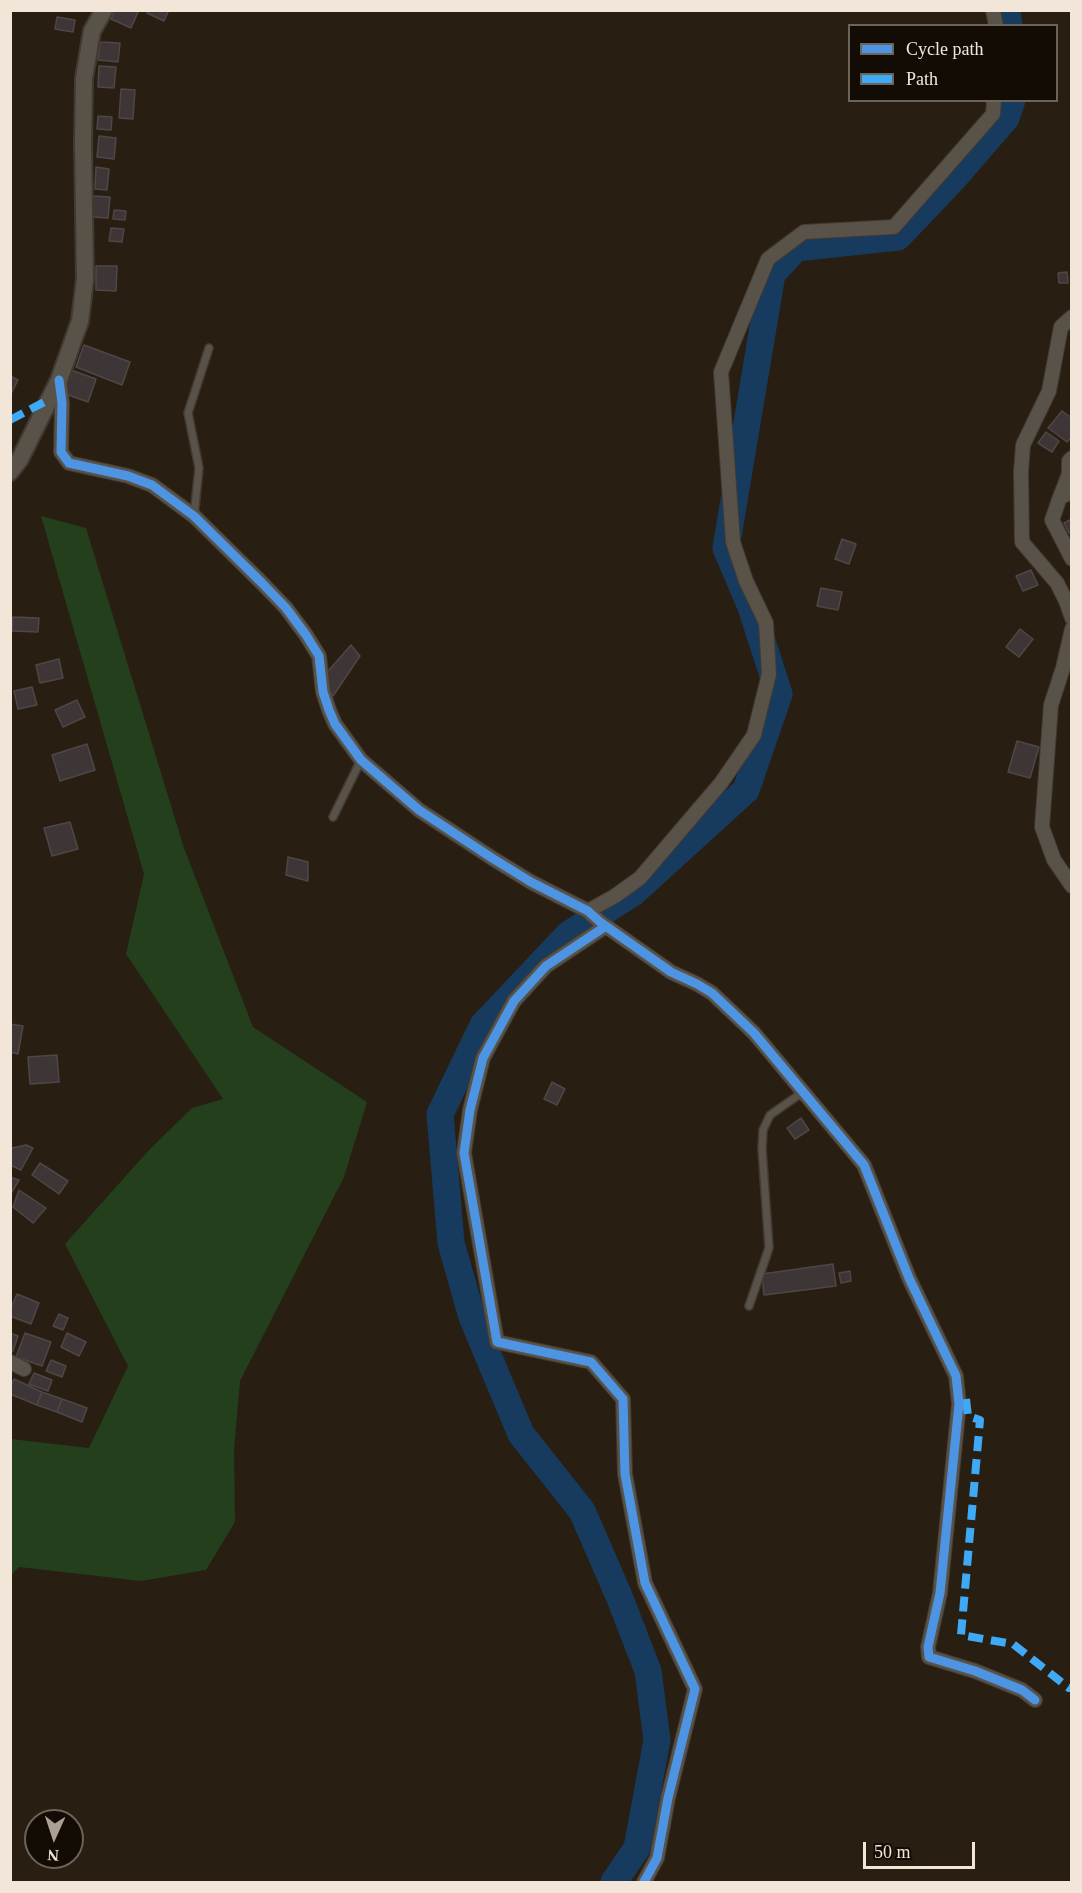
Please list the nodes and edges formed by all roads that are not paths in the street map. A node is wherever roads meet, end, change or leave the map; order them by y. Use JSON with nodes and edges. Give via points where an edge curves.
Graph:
{"nodes":[{"id":1,"x":104,"y":10,"type":"edge"},
{"id":2,"x":994,"y":102,"type":"edge"},
{"id":3,"x":1071,"y":317,"type":"edge"},
{"id":4,"x":209,"y":348,"type":"dead end"},
{"id":5,"x":59,"y":380,"type":"junction"},
{"id":6,"x":1071,"y":458,"type":"edge"},
{"id":7,"x":10,"y":472,"type":"edge"},
{"id":8,"x":1066,"y":495,"type":"edge"},
{"id":9,"x":194,"y":516,"type":"junction"},
{"id":10,"x":1071,"y":559,"type":"edge"},
{"id":11,"x":1071,"y":618,"type":"edge"},
{"id":12,"x":1071,"y":629,"type":"edge"},
{"id":13,"x":1071,"y":675,"type":"edge"},
{"id":14,"x":1051,"y":705,"type":"junction"},
{"id":15,"x":361,"y":760,"type":"junction"},
{"id":16,"x":333,"y":817,"type":"dead end"},
{"id":17,"x":1071,"y":886,"type":"edge"},
{"id":18,"x":597,"y":919,"type":"junction"},
{"id":19,"x":803,"y":1092,"type":"junction"},
{"id":20,"x":749,"y":1306,"type":"dead end"},
{"id":21,"x":10,"y":1362,"type":"edge"},
{"id":22,"x":24,"y":1369,"type":"dead end"},
{"id":23,"x":1035,"y":1700,"type":"dead end"},
{"id":24,"x":644,"y":1882,"type":"edge"}],
"edges":[{"from":1,"to":5,"type":"street","via":[[93,32],[84,78],[85,279],[80,321]]},
{"from":2,"to":18,"type":"street","via":[[993,114],[894,227],[804,232],[768,259],[721,372],[733,542],[766,623],[769,674],[754,735],[721,783],[640,878],[615,896]]},
{"from":3,"to":11,"type":"street","via":[[1061,327],[1049,391],[1023,445],[1021,472],[1022,542],[1057,583]]},
{"from":4,"to":9,"type":"lane","via":[[188,413],[199,468]]},
{"from":5,"to":7,"type":"street"},
{"from":5,"to":9,"type":"street","via":[[61,452],[69,463],[152,485]]},
{"from":6,"to":8,"type":"street"},
{"from":8,"to":10,"type":"street","via":[[1052,520]]},
{"from":9,"to":15,"type":"street","via":[[286,608],[306,635],[319,656],[323,692],[335,724]]},
{"from":12,"to":14,"type":"street"},
{"from":13,"to":14,"type":"street"},
{"from":14,"to":17,"type":"street","via":[[1042,827],[1054,860]]},
{"from":15,"to":16,"type":"lane"},
{"from":15,"to":18,"type":"street","via":[[419,810]]},
{"from":18,"to":19,"type":"street","via":[[671,972],[712,993],[754,1034]]},
{"from":18,"to":24,"type":"street","via":[[514,1001],[483,1058],[464,1153],[497,1342],[591,1362],[623,1400],[625,1474],[645,1583],[695,1689],[657,1858]]},
{"from":19,"to":20,"type":"lane","via":[[770,1115],[763,1130],[769,1248]]},
{"from":19,"to":23,"type":"street","via":[[864,1165],[909,1278],[956,1376],[959,1404],[940,1593],[928,1647],[930,1657],[1022,1690]]},
{"from":21,"to":22,"type":"street"}]}
